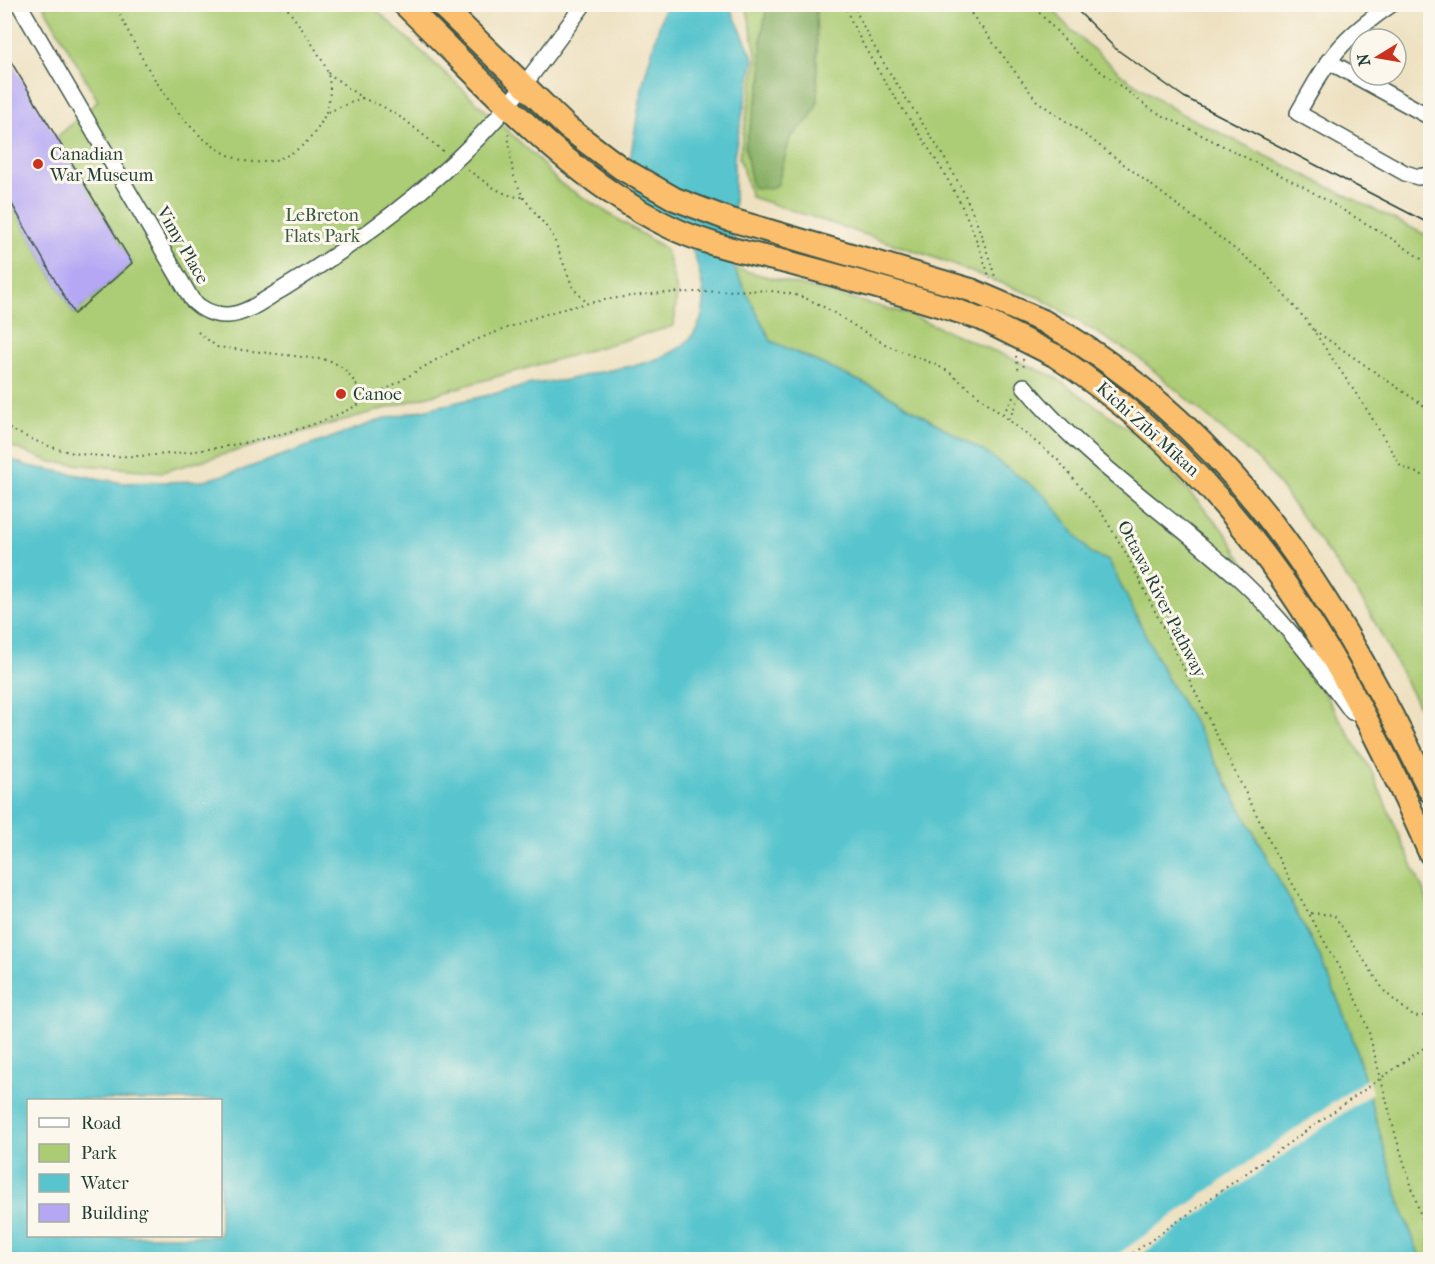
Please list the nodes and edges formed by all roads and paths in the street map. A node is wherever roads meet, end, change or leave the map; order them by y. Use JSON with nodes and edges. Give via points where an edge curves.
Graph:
{"nodes":[{"id":1,"x":19,"y":4,"type":"edge"},
{"id":2,"x":115,"y":4,"type":"edge"},
{"id":3,"x":284,"y":4,"type":"edge"},
{"id":4,"x":404,"y":4,"type":"edge"},
{"id":5,"x":440,"y":4,"type":"edge"},
{"id":6,"x":584,"y":4,"type":"edge"},
{"id":7,"x":844,"y":4,"type":"edge"},
{"id":8,"x":853,"y":4,"type":"edge"},
{"id":9,"x":964,"y":4,"type":"edge"},
{"id":10,"x":975,"y":4,"type":"edge"},
{"id":11,"x":1031,"y":4,"type":"edge"},
{"id":12,"x":1392,"y":4,"type":"edge"},
{"id":13,"x":971,"y":13,"type":"junction"},
{"id":14,"x":1328,"y":61,"type":"junction"},
{"id":15,"x":328,"y":73,"type":"junction"},
{"id":16,"x":523,"y":85,"type":"junction"},
{"id":17,"x":362,"y":98,"type":"junction"},
{"id":18,"x":508,"y":104,"type":"junction"},
{"id":19,"x":328,"y":112,"type":"junction"},
{"id":20,"x":1431,"y":117,"type":"edge"},
{"id":21,"x":508,"y":134,"type":"dead end"},
{"id":22,"x":453,"y":160,"type":"junction"},
{"id":23,"x":1431,"y":175,"type":"edge"},
{"id":24,"x":523,"y":197,"type":"junction"},
{"id":25,"x":1431,"y":265,"type":"edge"},
{"id":26,"x":997,"y":283,"type":"dead end"},
{"id":27,"x":981,"y":286,"type":"junction"},
{"id":28,"x":587,"y":303,"type":"junction"},
{"id":29,"x":1312,"y":329,"type":"junction"},
{"id":30,"x":198,"y":332,"type":"dead end"},
{"id":31,"x":1014,"y":351,"type":"dead end"},
{"id":32,"x":1022,"y":358,"type":"dead end"},
{"id":33,"x":1019,"y":386,"type":"junction"},
{"id":34,"x":365,"y":402,"type":"junction"},
{"id":35,"x":1431,"y":410,"type":"edge"},
{"id":36,"x":1003,"y":414,"type":"junction"},
{"id":37,"x":1009,"y":420,"type":"junction"},
{"id":38,"x":4,"y":426,"type":"edge"},
{"id":39,"x":1431,"y":478,"type":"edge"},
{"id":40,"x":1388,"y":760,"type":"junction"},
{"id":41,"x":1431,"y":791,"type":"edge"},
{"id":42,"x":1431,"y":853,"type":"edge"},
{"id":43,"x":1311,"y":913,"type":"junction"},
{"id":44,"x":1431,"y":1016,"type":"edge"},
{"id":45,"x":1429,"y":1044,"type":"edge"},
{"id":46,"x":1431,"y":1245,"type":"edge"},
{"id":47,"x":1123,"y":1260,"type":"edge"}],
"edges":[{"from":1,"to":22,"type":"street","name":"Vimy Place","via":[[192,300],[208,312],[227,315],[246,310],[323,264],[394,212]]},
{"from":2,"to":19,"type":"path","via":[[141,59],[164,93],[203,137],[232,157],[261,162],[292,153],[309,140]]},
{"from":3,"to":15,"type":"path"},
{"from":4,"to":18,"type":"highway","name":"Kichi Zībī Mīkan"},
{"from":5,"to":16,"type":"highway","name":"Kichi Zībī Mīkan"},
{"from":6,"to":16,"type":"street","name":"Vimy Place"},
{"from":7,"to":27,"type":"path","via":[[863,47],[967,215]]},
{"from":8,"to":26,"type":"path","via":[[883,65],[957,179],[980,228]]},
{"from":9,"to":13,"type":"path"},
{"from":10,"to":13,"type":"path"},
{"from":11,"to":25,"type":"path","via":[[1079,55],[1152,110],[1302,186]]},
{"from":12,"to":14,"type":"street","via":[[1349,36]]},
{"from":13,"to":29,"type":"path","via":[[1037,101],[1262,270]]},
{"from":14,"to":20,"type":"street"},
{"from":14,"to":23,"type":"street","via":[[1298,113],[1406,172],[1418,177]]},
{"from":15,"to":17,"type":"path"},
{"from":15,"to":19,"type":"path"},
{"from":16,"to":18,"type":"street","name":"Vimy Place"},
{"from":16,"to":27,"type":"highway","name":"Kichi Zībī Mīkan","via":[[568,128],[621,168],[675,199],[748,225]]},
{"from":17,"to":19,"type":"path"},
{"from":17,"to":22,"type":"path","via":[[405,120]]},
{"from":18,"to":22,"type":"street","name":"Vimy Place"},
{"from":18,"to":40,"type":"highway","name":"Kichi Zībī Mīkan","bridge":true,"via":[[574,166],[619,200],[670,227],[746,253],[891,290],[982,319],[1054,355],[1134,412],[1172,446],[1233,512],[1279,575],[1328,649]]},
{"from":21,"to":24,"type":"path","via":[[513,174]]},
{"from":22,"to":24,"type":"path","via":[[498,190],[515,198]]},
{"from":24,"to":28,"type":"path","via":[[552,234],[573,288]]},
{"from":27,"to":41,"type":"highway","name":"Kichi Zībī Mīkan","bridge":true,"via":[[1113,363],[1204,442],[1295,553],[1355,645]]},
{"from":28,"to":34,"type":"path","name":"Ottawa River Pathway","via":[[460,347]]},
{"from":28,"to":36,"type":"path","name":"Ottawa River Pathway","via":[[639,294],[687,292],[753,291],[801,297],[886,344],[932,362]]},
{"from":29,"to":35,"type":"path"},
{"from":29,"to":39,"type":"path","via":[[1401,467]]},
{"from":30,"to":34,"type":"path","via":[[217,347],[342,365],[353,377]]},
{"from":31,"to":33,"type":"path"},
{"from":32,"to":33,"type":"path"},
{"from":33,"to":36,"type":"path"},
{"from":33,"to":37,"type":"path"},
{"from":33,"to":40,"type":"street","via":[[1059,426],[1266,605],[1290,630]]},
{"from":34,"to":38,"type":"path","name":"Ottawa River Pathway","via":[[286,433],[147,456],[78,454],[37,442]]},
{"from":36,"to":37,"type":"path","name":"Ottawa River Pathway"},
{"from":37,"to":43,"type":"path","name":"Ottawa River Pathway","via":[[1057,459],[1112,529],[1275,852]]},
{"from":40,"to":42,"type":"highway","name":"Kichi Zībī Mīkan"},
{"from":43,"to":44,"type":"path","via":[[1334,915],[1385,992],[1414,1017]]},
{"from":43,"to":46,"type":"path","name":"Ottawa River Pathway","via":[[1358,1002]]},
{"from":45,"to":47,"type":"path","bridge":true}]}
